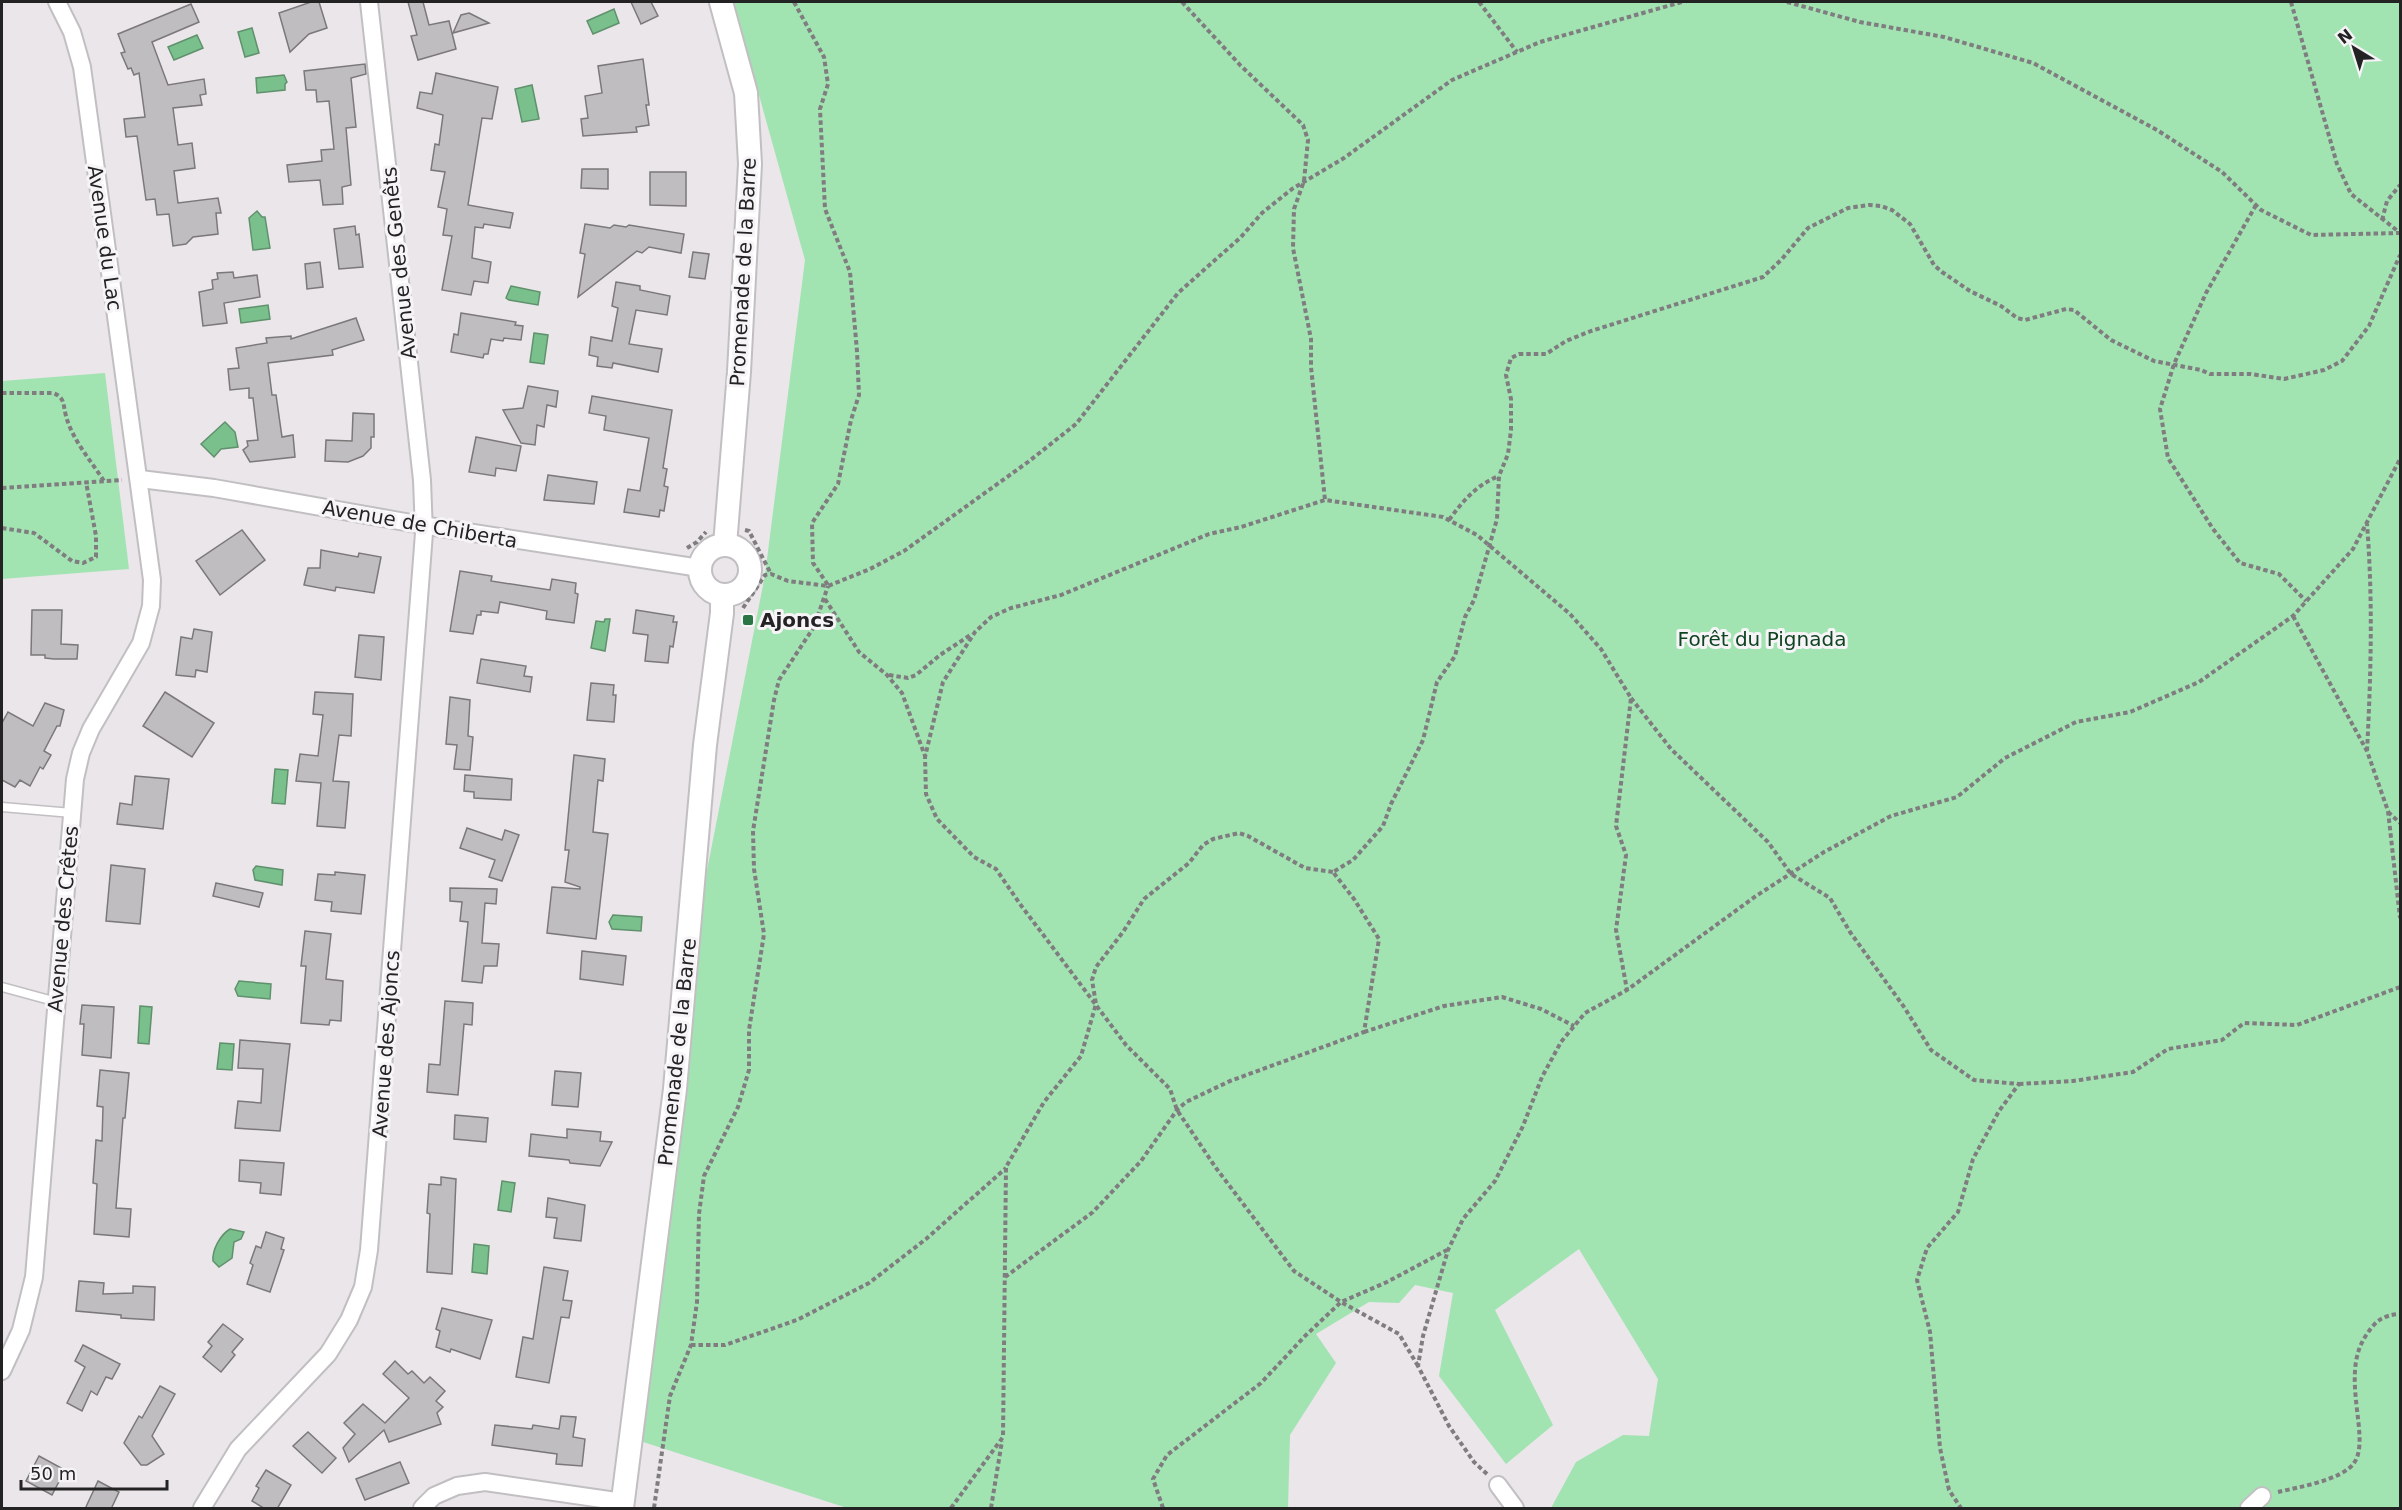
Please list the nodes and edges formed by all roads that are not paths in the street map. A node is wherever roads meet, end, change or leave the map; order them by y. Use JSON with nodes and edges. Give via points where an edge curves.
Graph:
{"nodes":[{"id":1,"x":57,"y":2,"type":"edge"},
{"id":2,"x":369,"y":2,"type":"edge"},
{"id":3,"x":722,"y":2,"type":"edge"},
{"id":4,"x":140,"y":479,"type":"junction"},
{"id":5,"x":422,"y":525,"type":"junction"},
{"id":6,"x":725,"y":545,"type":"junction"},
{"id":7,"x":700,"y":568,"type":"junction"},
{"id":8,"x":722,"y":604,"type":"junction"},
{"id":9,"x":2,"y":807,"type":"edge"},
{"id":10,"x":72,"y":813,"type":"junction"},
{"id":11,"x":2,"y":987,"type":"edge"},
{"id":12,"x":57,"y":1002,"type":"junction"},
{"id":13,"x":2,"y":1371,"type":"edge"},
{"id":14,"x":1498,"y":1485,"type":"road end"},
{"id":15,"x":2262,"y":1496,"type":"road end"},
{"id":16,"x":622,"y":1505,"type":"edge"},
{"id":17,"x":202,"y":1509,"type":"edge"},
{"id":18,"x":422,"y":1509,"type":"edge"},
{"id":19,"x":1515,"y":1509,"type":"edge"},
{"id":20,"x":2249,"y":1509,"type":"edge"}],
"edges":[{"from":1,"to":4,"type":"street","name":"Avenue du Lac","via":[[72,32],[82,67]]},
{"from":2,"to":5,"type":"street","name":"Avenue des Genêts","via":[[422,480]]},
{"from":3,"to":6,"type":"main road","name":"Promenade de la Barre","via":[[746,93],[750,164]]},
{"from":4,"to":5,"type":"street","name":"Avenue de Chiberta","via":[[214,488]]},
{"from":4,"to":10,"type":"street","name":"Avenue des Crêtes","via":[[152,580],[151,606],[141,643],[81,753]]},
{"from":5,"to":7,"type":"street","name":"Avenue de Chiberta"},
{"from":5,"to":17,"type":"street","name":"Avenue des Ajoncs","via":[[423,560],[385,1066],[363,1287],[350,1320],[328,1354],[238,1449]]},
{"from":6,"to":7,"type":"main road","via":[[711,550]]},
{"from":6,"to":8,"type":"main road","via":[[742,552],[750,569],[747,581]]},
{"from":7,"to":8,"type":"main road","via":[[706,586]]},
{"from":8,"to":16,"type":"main road","name":"Promenade de la Barre","via":[[675,1089]]},
{"from":9,"to":10,"type":"lane"},
{"from":10,"to":12,"type":"street","name":"Avenue des Crêtes"},
{"from":11,"to":12,"type":"lane"},
{"from":12,"to":13,"type":"street","name":"Avenue des Crêtes","via":[[34,1277],[21,1330]]},
{"from":14,"to":19,"type":"street"},
{"from":15,"to":20,"type":"street"},
{"from":16,"to":18,"type":"street","via":[[485,1482],[457,1486],[434,1496]]}]}
